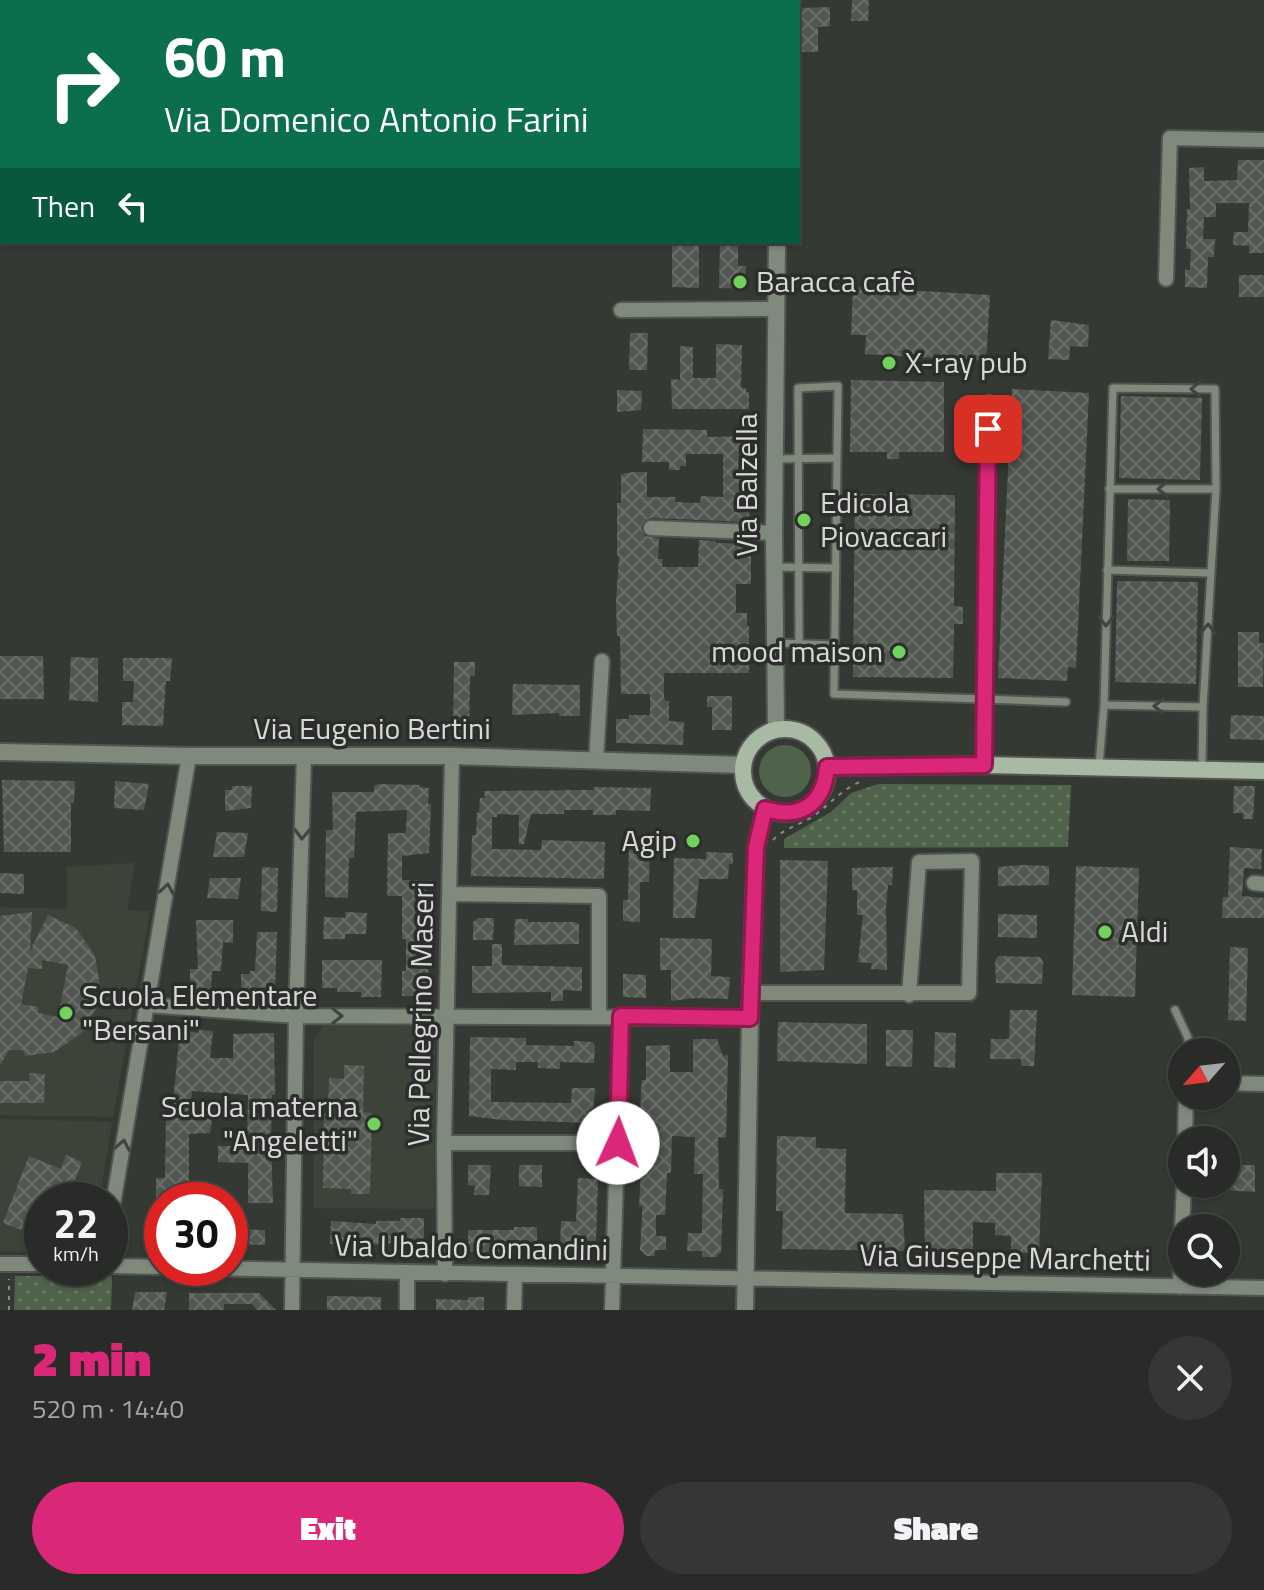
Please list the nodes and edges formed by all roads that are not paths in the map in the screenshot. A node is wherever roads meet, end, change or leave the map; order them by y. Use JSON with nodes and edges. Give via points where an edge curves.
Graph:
{"nodes":[{"id":1,"x":1264,"y":140,"type":"edge"},
{"id":2,"x":777,"y":244,"type":"edge"},
{"id":3,"x":1166,"y":279,"type":"dead end"},
{"id":4,"x":776,"y":309,"type":"junction"},
{"id":5,"x":621,"y":310,"type":"dead end"},
{"id":6,"x":989,"y":399,"type":"dead end"},
{"id":7,"x":799,"y":458,"type":"junction"},
{"id":8,"x":837,"y":458,"type":"junction"},
{"id":9,"x":774,"y":459,"type":"junction"},
{"id":10,"x":1109,"y":489,"type":"junction"},
{"id":11,"x":1216,"y":489,"type":"junction"},
{"id":12,"x":651,"y":528,"type":"dead end"},
{"id":13,"x":774,"y":533,"type":"junction"},
{"id":14,"x":797,"y":566,"type":"junction"},
{"id":15,"x":775,"y":567,"type":"junction"},
{"id":16,"x":836,"y":568,"type":"junction"},
{"id":17,"x":1107,"y":570,"type":"junction"},
{"id":18,"x":1211,"y":573,"type":"junction"},
{"id":19,"x":777,"y":643,"type":"junction"},
{"id":20,"x":799,"y":644,"type":"junction"},
{"id":21,"x":834,"y":645,"type":"junction"},
{"id":22,"x":602,"y":661,"type":"dead end"},
{"id":23,"x":985,"y":697,"type":"junction"},
{"id":24,"x":1066,"y":702,"type":"dead end"},
{"id":25,"x":1104,"y":705,"type":"junction"},
{"id":26,"x":1203,"y":707,"type":"junction"},
{"id":27,"x":776,"y":729,"type":"junction"},
{"id":28,"x":0,"y":752,"type":"edge"},
{"id":29,"x":189,"y":756,"type":"junction"},
{"id":30,"x":304,"y":756,"type":"junction"},
{"id":31,"x":452,"y":756,"type":"junction"},
{"id":32,"x":596,"y":761,"type":"junction"},
{"id":33,"x":743,"y":765,"type":"junction"},
{"id":34,"x":984,"y":765,"type":"junction"},
{"id":35,"x":827,"y":767,"type":"junction"},
{"id":36,"x":1099,"y":767,"type":"junction"},
{"id":37,"x":1202,"y":769,"type":"junction"},
{"id":38,"x":1264,"y":771,"type":"edge"},
{"id":39,"x":765,"y":809,"type":"junction"},
{"id":40,"x":450,"y":894,"type":"junction"},
{"id":41,"x":751,"y":993,"type":"junction"},
{"id":42,"x":909,"y":995,"type":"junction"},
{"id":43,"x":147,"y":1005,"type":"junction"},
{"id":44,"x":1175,"y":1010,"type":"dead end"},
{"id":45,"x":296,"y":1016,"type":"junction"},
{"id":46,"x":599,"y":1016,"type":"junction"},
{"id":47,"x":621,"y":1016,"type":"junction"},
{"id":48,"x":446,"y":1017,"type":"junction"},
{"id":49,"x":750,"y":1018,"type":"junction"},
{"id":50,"x":1188,"y":1038,"type":"edge"},
{"id":51,"x":1240,"y":1083,"type":"edge"},
{"id":52,"x":1264,"y":1084,"type":"edge"},
{"id":53,"x":444,"y":1143,"type":"junction"},
{"id":54,"x":618,"y":1143,"type":"junction"},
{"id":55,"x":117,"y":1182,"type":"edge"},
{"id":56,"x":248,"y":1270,"type":"edge"},
{"id":57,"x":293,"y":1271,"type":"junction"},
{"id":58,"x":407,"y":1273,"type":"junction"},
{"id":59,"x":445,"y":1274,"type":"junction"},
{"id":60,"x":515,"y":1276,"type":"junction"},
{"id":61,"x":613,"y":1277,"type":"junction"},
{"id":62,"x":745,"y":1280,"type":"junction"},
{"id":63,"x":1180,"y":1287,"type":"joint"},
{"id":64,"x":1264,"y":1288,"type":"edge"},
{"id":65,"x":292,"y":1310,"type":"edge"},
{"id":66,"x":407,"y":1310,"type":"edge"},
{"id":67,"x":514,"y":1310,"type":"edge"},
{"id":68,"x":612,"y":1310,"type":"edge"},
{"id":69,"x":745,"y":1310,"type":"edge"}],
"edges":[{"from":1,"to":3,"type":"street","via":[[1170,138]]},
{"from":2,"to":4,"type":"street","name":"Via Balzella"},
{"from":4,"to":5,"type":"street"},
{"from":4,"to":9,"type":"street","name":"Via Balzella"},
{"from":6,"to":23,"type":"lane"},
{"from":7,"to":8,"type":"lane"},
{"from":7,"to":8,"type":"lane","via":[[798,388],[838,386]]},
{"from":7,"to":9,"type":"lane"},
{"from":7,"to":14,"type":"lane"},
{"from":8,"to":16,"type":"lane"},
{"from":9,"to":13,"type":"street","name":"Via Balzella"},
{"from":11,"to":10,"type":"lane","one_way":true},
{"from":11,"to":10,"type":"lane","one_way":true,"via":[[1215,389],[1113,388]]},
{"from":10,"to":17,"type":"lane"},
{"from":11,"to":18,"type":"lane"},
{"from":12,"to":13,"type":"street"},
{"from":13,"to":15,"type":"street","name":"Via Balzella"},
{"from":14,"to":15,"type":"lane"},
{"from":14,"to":16,"type":"lane"},
{"from":14,"to":20,"type":"lane"},
{"from":15,"to":19,"type":"street","name":"Via Balzella"},
{"from":16,"to":21,"type":"lane"},
{"from":17,"to":18,"type":"lane"},
{"from":17,"to":25,"type":"lane","one_way":true},
{"from":26,"to":18,"type":"lane","one_way":true},
{"from":19,"to":20,"type":"lane"},
{"from":19,"to":27,"type":"street","name":"Via Balzella"},
{"from":20,"to":21,"type":"lane"},
{"from":21,"to":23,"type":"lane","via":[[834,694]]},
{"from":22,"to":32,"type":"street"},
{"from":23,"to":24,"type":"lane"},
{"from":23,"to":34,"type":"lane"},
{"from":26,"to":25,"type":"lane","one_way":true},
{"from":25,"to":36,"type":"lane"},
{"from":26,"to":37,"type":"lane"},
{"from":27,"to":33,"type":"main road","via":[[754,742]]},
{"from":27,"to":35,"type":"main road","via":[[790,728],[815,741]]},
{"from":28,"to":29,"type":"street","name":"Via Eugenio Bertini"},
{"from":29,"to":30,"type":"street","name":"Via Eugenio Bertini"},
{"from":43,"to":29,"type":"street","one_way":true},
{"from":30,"to":31,"type":"street","name":"Via Eugenio Bertini"},
{"from":30,"to":45,"type":"street","one_way":true},
{"from":31,"to":32,"type":"street","name":"Via Eugenio Bertini"},
{"from":31,"to":40,"type":"street","name":"Via Pellegrino Maseri"},
{"from":32,"to":33,"type":"street","name":"Via Eugenio Bertini"},
{"from":33,"to":39,"type":"main road","via":[[747,790]]},
{"from":34,"to":35,"type":"main road"},
{"from":34,"to":36,"type":"main road"},
{"from":35,"to":39,"type":"main road","via":[[820,796],[809,806],[795,812]]},
{"from":36,"to":37,"type":"main road"},
{"from":37,"to":38,"type":"main road"},
{"from":39,"to":41,"type":"street","via":[[756,847]]},
{"from":40,"to":46,"type":"street","via":[[599,896]]},
{"from":40,"to":48,"type":"street","name":"Via Pellegrino Maseri"},
{"from":41,"to":42,"type":"street"},
{"from":41,"to":49,"type":"street"},
{"from":42,"to":42,"type":"street","via":[[969,993],[972,861],[919,862]]},
{"from":43,"to":45,"type":"street"},
{"from":55,"to":43,"type":"street","one_way":true},
{"from":44,"to":50,"type":"lane"},
{"from":45,"to":48,"type":"street","one_way":true},
{"from":45,"to":57,"type":"street"},
{"from":46,"to":47,"type":"street"},
{"from":46,"to":48,"type":"street"},
{"from":47,"to":49,"type":"street"},
{"from":47,"to":54,"type":"street"},
{"from":48,"to":53,"type":"street","name":"Via Pellegrino Maseri"},
{"from":49,"to":62,"type":"street"},
{"from":51,"to":52,"type":"street"},
{"from":53,"to":54,"type":"street"},
{"from":53,"to":59,"type":"street","name":"Via Pellegrino Maseri"},
{"from":54,"to":61,"type":"street"},
{"from":56,"to":57,"type":"street","name":"Via Ubaldo Comandini"},
{"from":57,"to":58,"type":"street","name":"Via Ubaldo Comandini"},
{"from":57,"to":65,"type":"street"},
{"from":58,"to":59,"type":"street","name":"Via Ubaldo Comandini"},
{"from":58,"to":66,"type":"street"},
{"from":59,"to":60,"type":"street","name":"Via Ubaldo Comandini"},
{"from":60,"to":61,"type":"street","name":"Via Ubaldo Comandini"},
{"from":60,"to":67,"type":"street"},
{"from":61,"to":62,"type":"street","name":"Via Ubaldo Comandini"},
{"from":61,"to":68,"type":"street"},
{"from":62,"to":63,"type":"street","name":"Via Giuseppe Marchetti"},
{"from":62,"to":69,"type":"street"},
{"from":63,"to":64,"type":"street","name":"Via Giuseppe Marchetti"}]}
